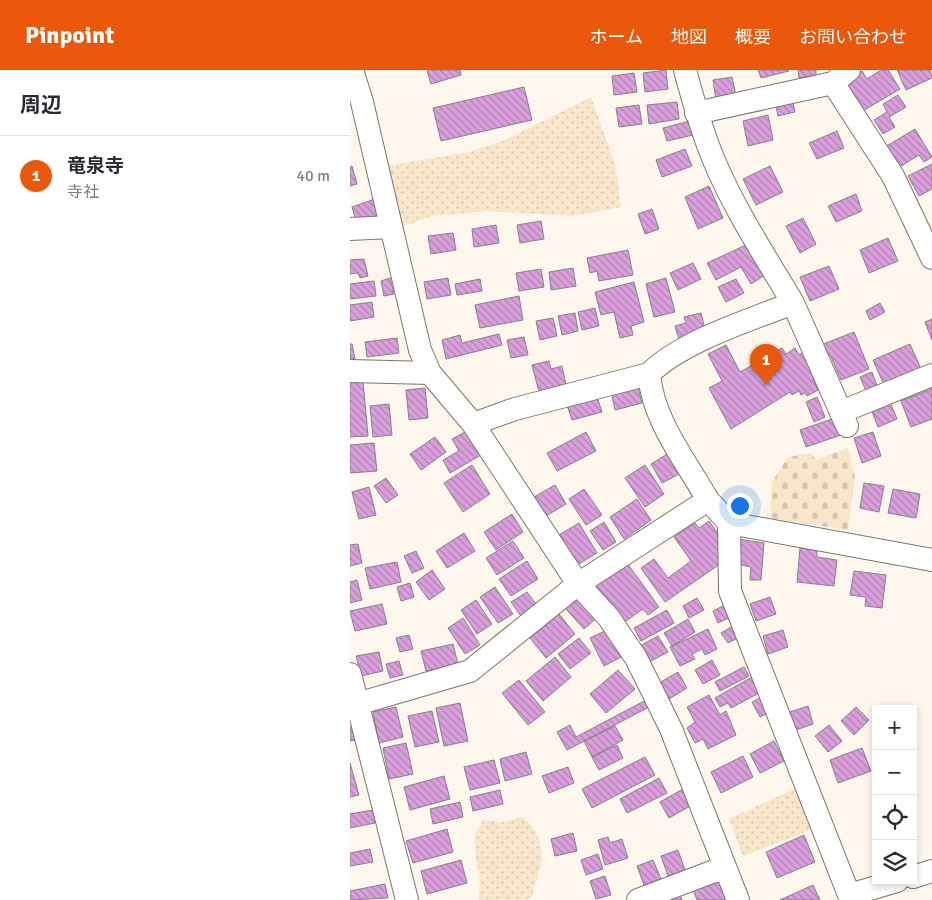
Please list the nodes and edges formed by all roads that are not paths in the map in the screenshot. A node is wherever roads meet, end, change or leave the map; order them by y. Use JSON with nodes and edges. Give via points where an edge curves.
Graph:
{"nodes":[{"id":1,"x":352,"y":70,"type":"edge"},
{"id":2,"x":685,"y":70,"type":"edge"},
{"id":3,"x":841,"y":76,"type":"edge"},
{"id":4,"x":696,"y":113,"type":"junction"},
{"id":5,"x":924,"y":216,"type":"edge"},
{"id":6,"x":391,"y":227,"type":"junction"},
{"id":7,"x":350,"y":229,"type":"edge"},
{"id":8,"x":932,"y":258,"type":"edge"},
{"id":9,"x":793,"y":303,"type":"junction"},
{"id":10,"x":350,"y":371,"type":"edge"},
{"id":11,"x":430,"y":373,"type":"junction"},
{"id":12,"x":649,"y":374,"type":"junction"},
{"id":13,"x":932,"y":375,"type":"edge"},
{"id":14,"x":473,"y":424,"type":"junction"},
{"id":15,"x":708,"y":500,"type":"junction"},
{"id":16,"x":729,"y":523,"type":"junction"},
{"id":17,"x":932,"y":560,"type":"edge"},
{"id":18,"x":578,"y":584,"type":"junction"},
{"id":19,"x":350,"y":674,"type":"edge"},
{"id":20,"x":354,"y":706,"type":"edge"},
{"id":21,"x":725,"y":867,"type":"junction"},
{"id":22,"x":932,"y":871,"type":"edge"},
{"id":23,"x":917,"y":875,"type":"edge"},
{"id":24,"x":885,"y":885,"type":"edge"},
{"id":25,"x":850,"y":897,"type":"edge"},
{"id":26,"x":407,"y":900,"type":"edge"},
{"id":27,"x":638,"y":900,"type":"edge"},
{"id":28,"x":738,"y":900,"type":"edge"}],
"edges":[{"from":1,"to":6,"type":"street"},
{"from":2,"to":4,"type":"street"},
{"from":3,"to":4,"type":"street"},
{"from":3,"to":5,"type":"street","via":[[893,176]]},
{"from":4,"to":9,"type":"street","via":[[745,223]]},
{"from":5,"to":8,"type":"street"},
{"from":6,"to":7,"type":"street"},
{"from":6,"to":11,"type":"street","via":[[420,350]]},
{"from":9,"to":12,"type":"street","via":[[712,336],[661,362]]},
{"from":9,"to":13,"type":"street","via":[[844,419]]},
{"from":10,"to":11,"type":"street"},
{"from":11,"to":14,"type":"street"},
{"from":12,"to":14,"type":"street","via":[[515,409]]},
{"from":12,"to":15,"type":"street","via":[[659,416]]},
{"from":14,"to":18,"type":"street"},
{"from":15,"to":16,"type":"street"},
{"from":15,"to":18,"type":"street"},
{"from":16,"to":17,"type":"street"},
{"from":16,"to":25,"type":"street","via":[[730,591]]},
{"from":18,"to":20,"type":"street","via":[[470,671]]},
{"from":18,"to":21,"type":"street","via":[[609,618],[636,658],[671,729]]},
{"from":19,"to":20,"type":"street"},
{"from":20,"to":26,"type":"street"},
{"from":21,"to":27,"type":"street"},
{"from":21,"to":28,"type":"street"},
{"from":22,"to":23,"type":"street"},
{"from":24,"to":25,"type":"street"}]}
